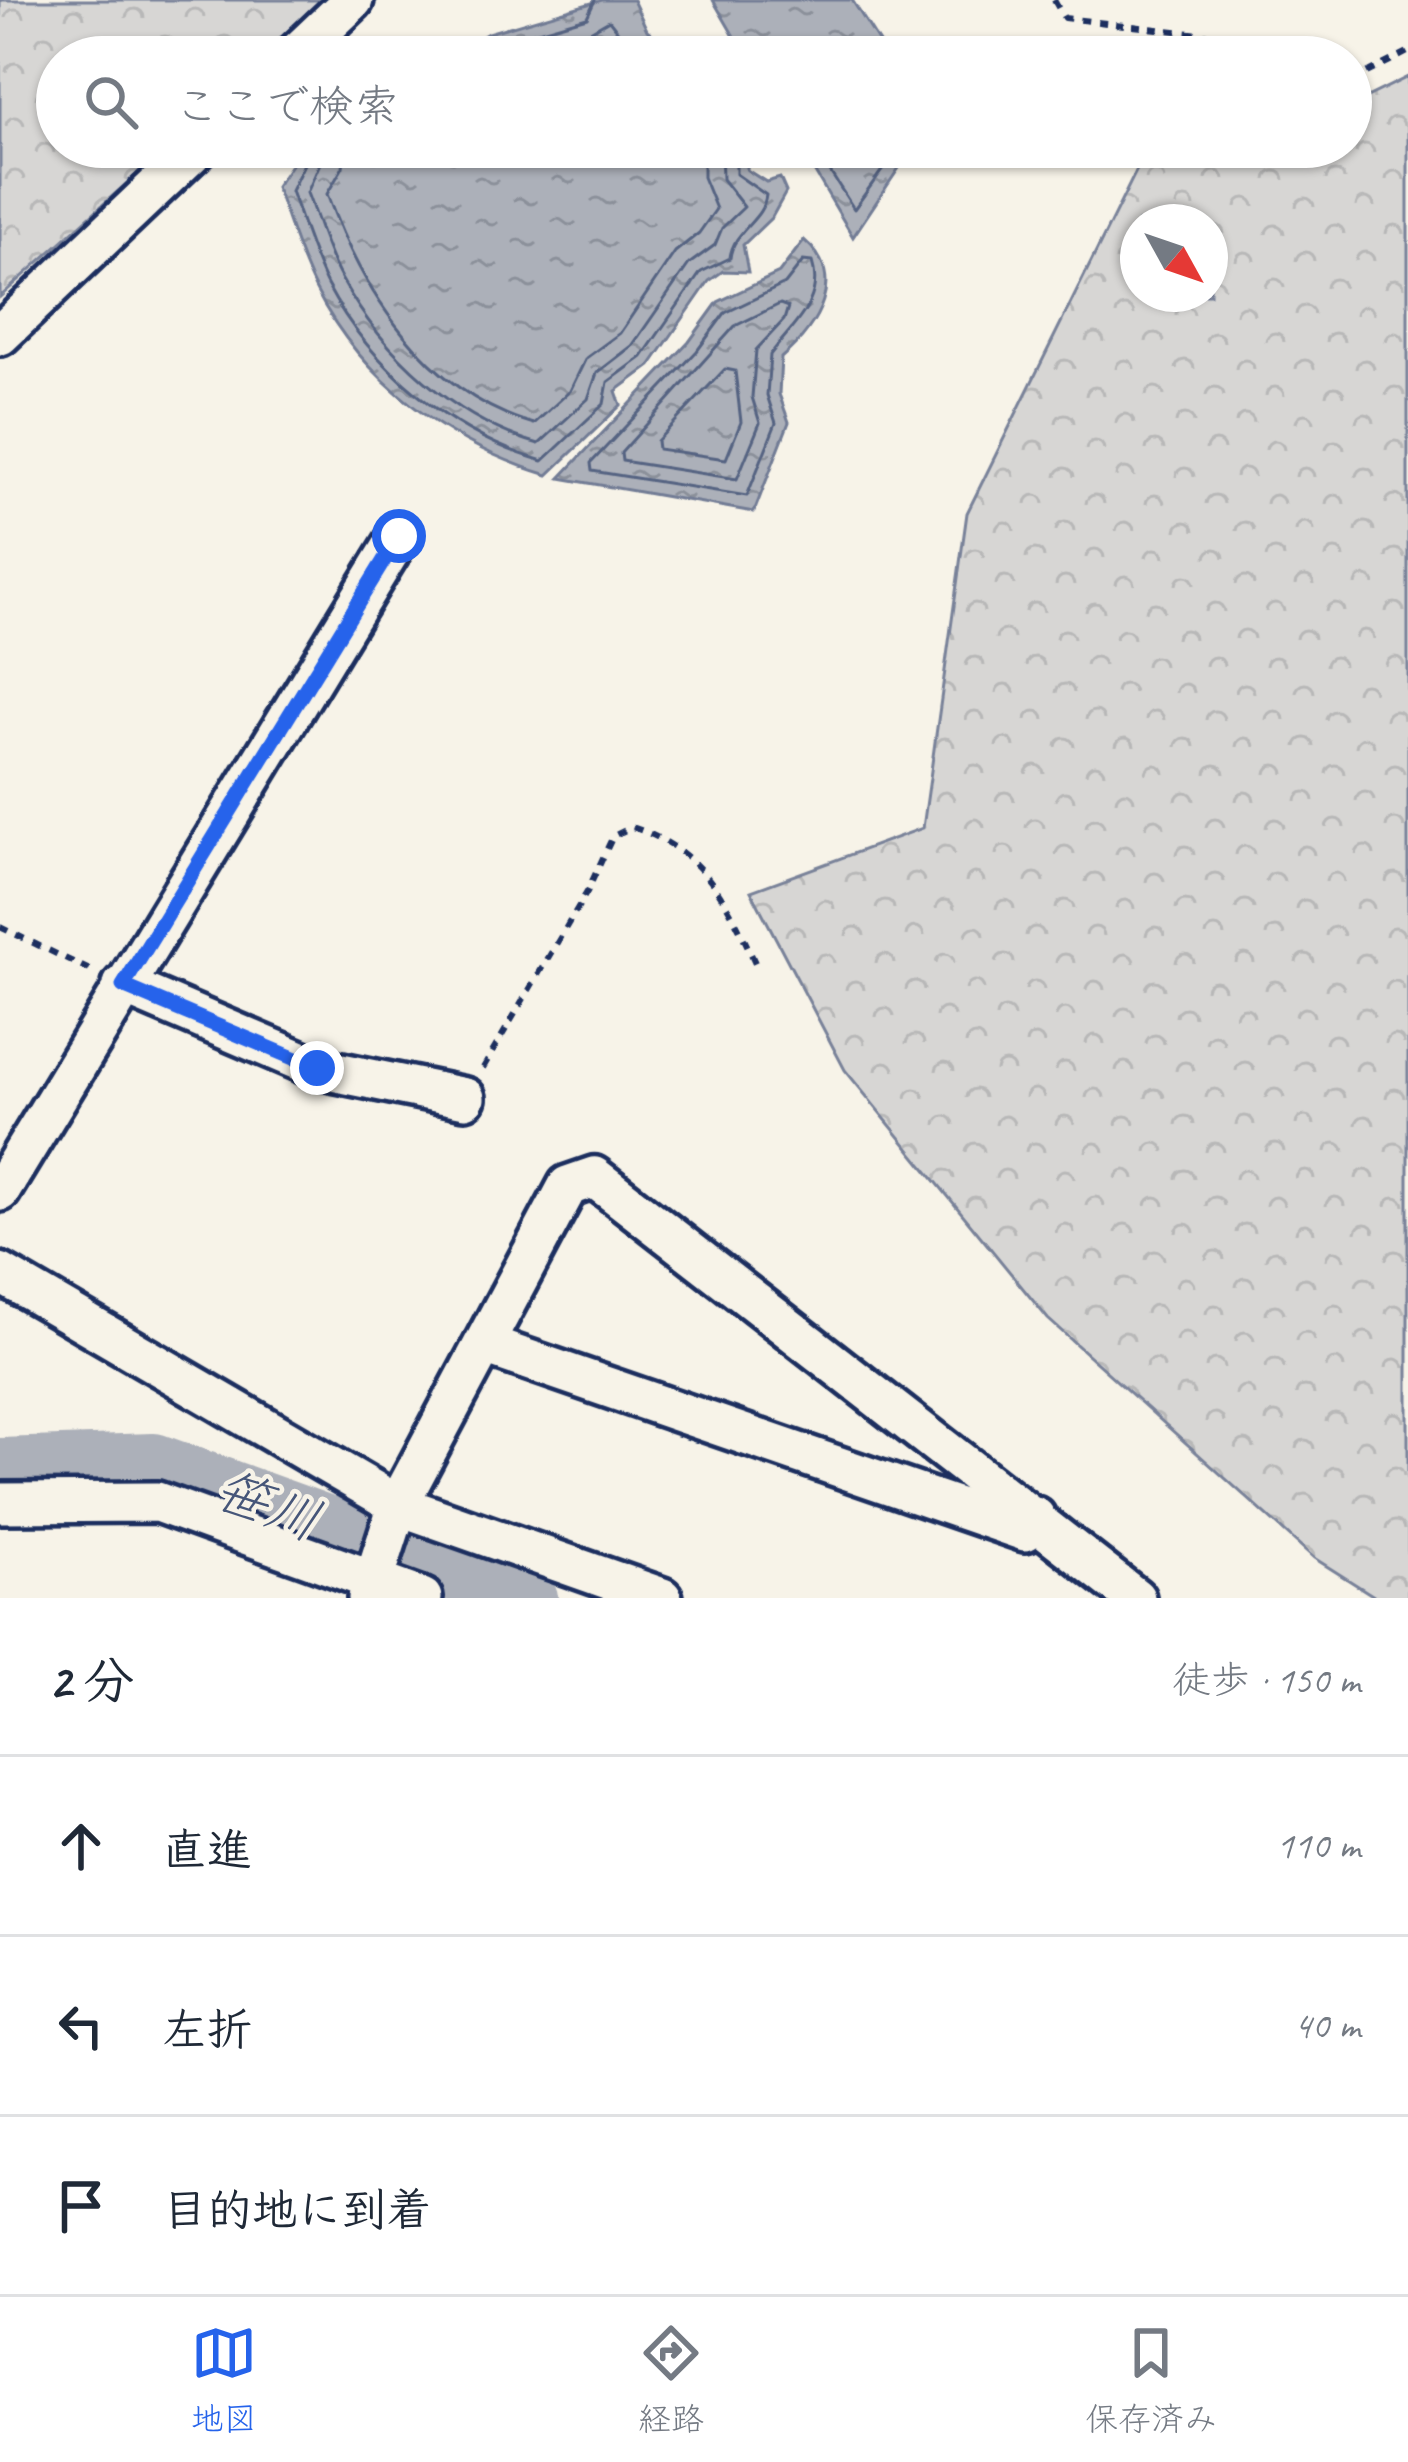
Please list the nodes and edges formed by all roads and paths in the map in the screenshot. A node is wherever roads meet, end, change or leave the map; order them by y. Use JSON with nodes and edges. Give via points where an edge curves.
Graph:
{"nodes":[{"id":1,"x":353,"y":0,"type":"edge"},
{"id":2,"x":1054,"y":0,"type":"edge"},
{"id":3,"x":315,"y":36,"type":"edge"},
{"id":4,"x":1217,"y":36,"type":"edge"},
{"id":5,"x":1408,"y":52,"type":"edge"},
{"id":6,"x":1372,"y":70,"type":"edge"},
{"id":7,"x":176,"y":168,"type":"edge"},
{"id":8,"x":0,"y":335,"type":"edge"},
{"id":9,"x":399,"y":536,"type":"dead end"},
{"id":10,"x":0,"y":927,"type":"edge"},
{"id":11,"x":756,"y":965,"type":"dead end"},
{"id":12,"x":123,"y":986,"type":"junction"},
{"id":13,"x":466,"y":1098,"type":"joint"},
{"id":14,"x":0,"y":1191,"type":"edge"},
{"id":15,"x":0,"y":1273,"type":"edge"},
{"id":16,"x":485,"y":1345,"type":"junction"},
{"id":17,"x":0,"y":1503,"type":"edge"},
{"id":18,"x":1035,"y":1517,"type":"junction"},
{"id":19,"x":383,"y":1554,"type":"edge"},
{"id":20,"x":422,"y":1598,"type":"edge"},
{"id":21,"x":662,"y":1598,"type":"edge"},
{"id":22,"x":1136,"y":1598,"type":"edge"}],
"edges":[{"from":1,"to":3,"type":"street"},
{"from":2,"to":4,"type":"path","via":[[1064,18]]},
{"from":5,"to":6,"type":"path"},
{"from":7,"to":8,"type":"street"},
{"from":9,"to":12,"type":"street"},
{"from":10,"to":12,"type":"path"},
{"from":11,"to":13,"type":"path","via":[[724,894],[668,839],[632,826],[613,836]]},
{"from":12,"to":13,"type":"street","via":[[317,1068]]},
{"from":12,"to":14,"type":"street"},
{"from":15,"to":19,"type":"street"},
{"from":16,"to":18,"type":"street","via":[[1025,1531]]},
{"from":16,"to":18,"type":"street","via":[[568,1186],[594,1177]]},
{"from":16,"to":19,"type":"street"},
{"from":17,"to":19,"type":"street","via":[[157,1502]]},
{"from":18,"to":22,"type":"street"},
{"from":19,"to":20,"type":"street"},
{"from":19,"to":21,"type":"street"}]}
